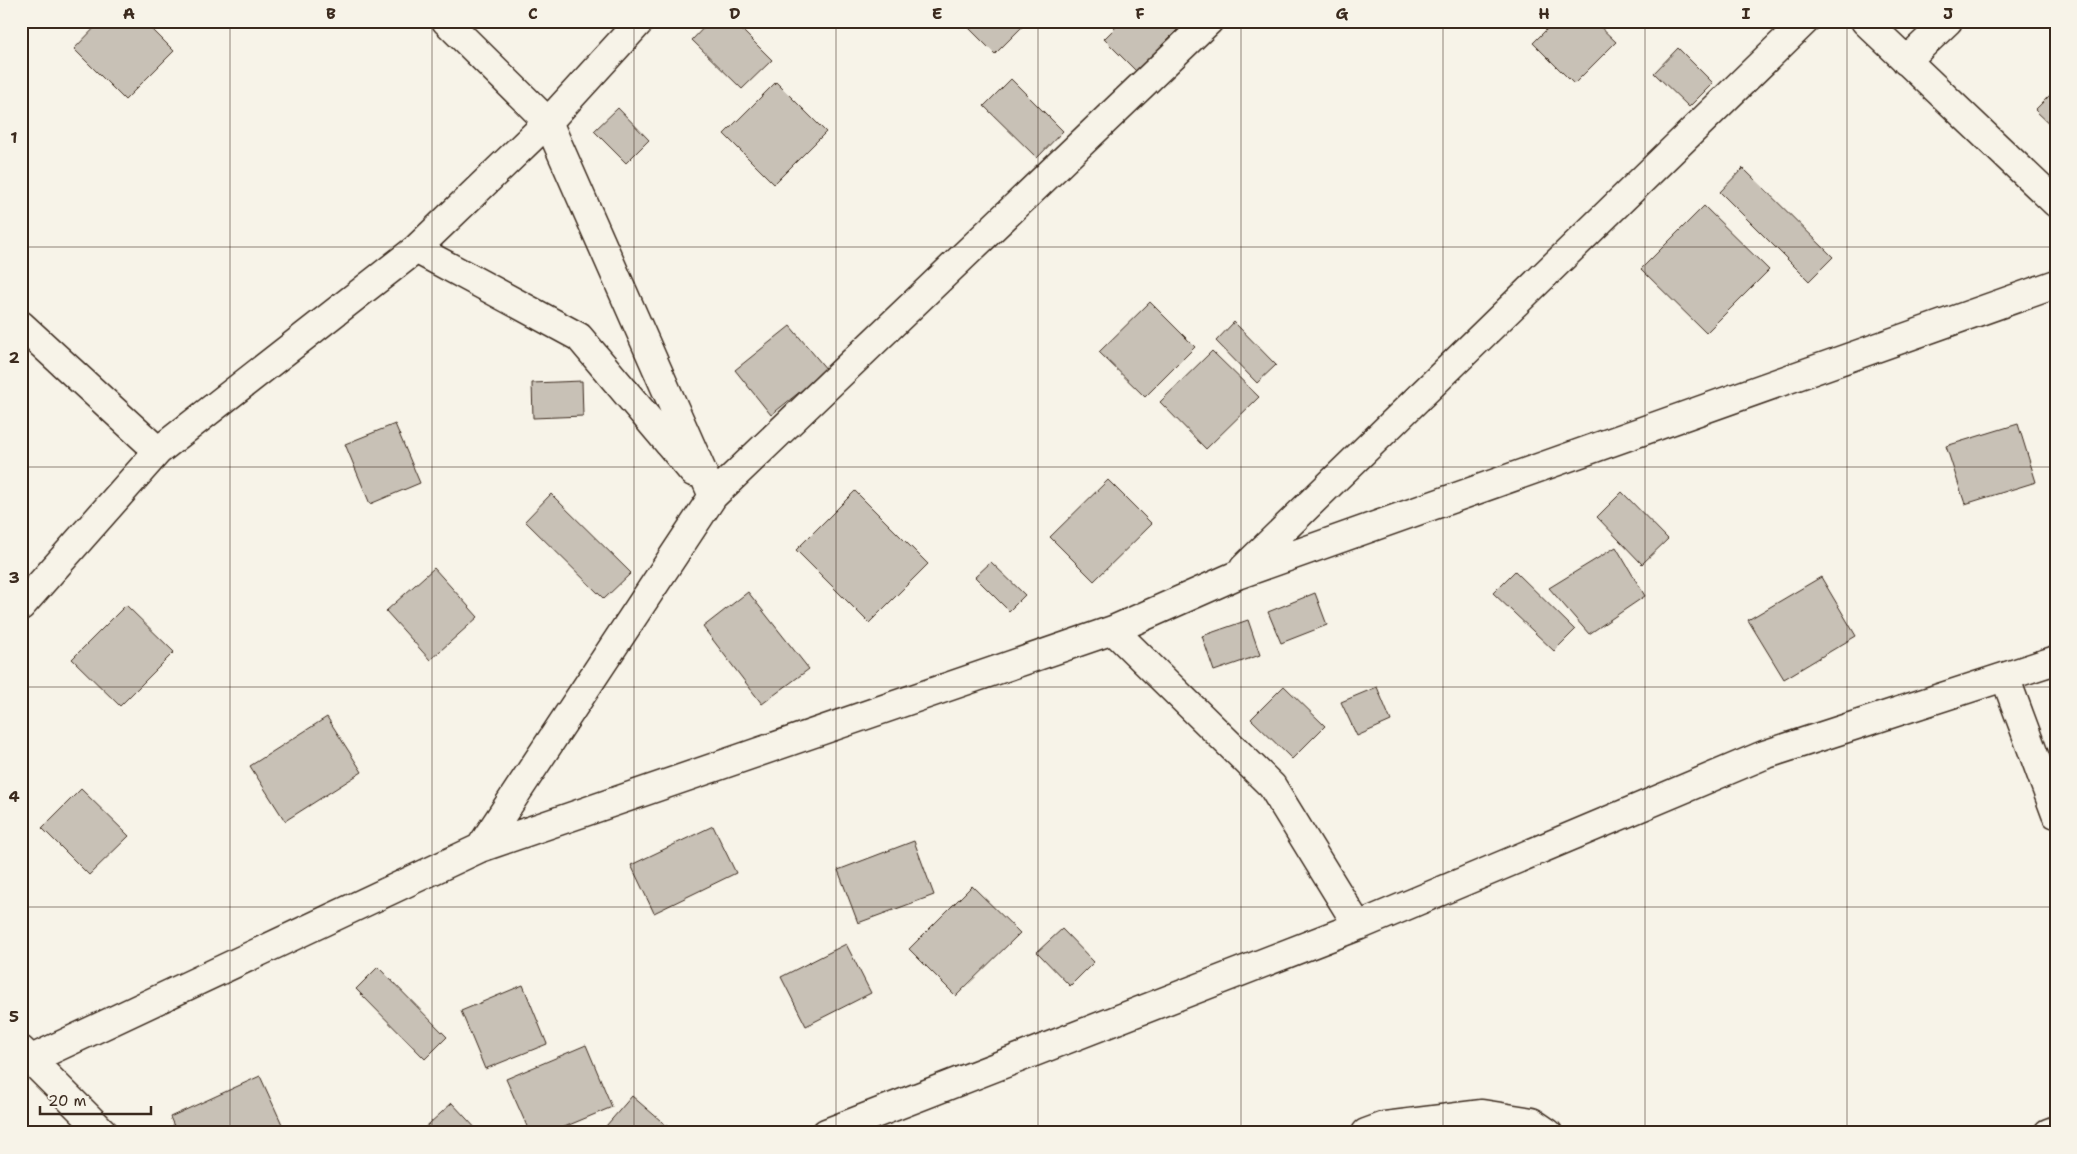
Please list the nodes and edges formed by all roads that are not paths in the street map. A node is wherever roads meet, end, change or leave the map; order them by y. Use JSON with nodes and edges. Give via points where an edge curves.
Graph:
{"nodes":[{"id":1,"x":446,"y":21,"type":"edge"},
{"id":2,"x":640,"y":21,"type":"edge"},
{"id":3,"x":1209,"y":21,"type":"edge"},
{"id":4,"x":1804,"y":21,"type":"edge"},
{"id":5,"x":1865,"y":21,"type":"edge"},
{"id":6,"x":1948,"y":21,"type":"edge"},
{"id":7,"x":1906,"y":61,"type":"junction"},
{"id":8,"x":548,"y":122,"type":"junction"},
{"id":9,"x":2056,"y":203,"type":"edge"},
{"id":10,"x":416,"y":249,"type":"junction"},
{"id":11,"x":2056,"y":284,"type":"edge"},
{"id":12,"x":21,"y":325,"type":"edge"},
{"id":13,"x":158,"y":451,"type":"junction"},
{"id":14,"x":713,"y":496,"type":"junction"},
{"id":15,"x":1237,"y":575,"type":"junction"},
{"id":16,"x":21,"y":606,"type":"edge"},
{"id":17,"x":1113,"y":630,"type":"junction"},
{"id":18,"x":2056,"y":660,"type":"edge"},
{"id":19,"x":2005,"y":678,"type":"junction"},
{"id":20,"x":2056,"y":814,"type":"edge"},
{"id":21,"x":480,"y":848,"type":"junction"},
{"id":22,"x":1358,"y":926,"type":"junction"},
{"id":23,"x":25,"y":1058,"type":"edge"},
{"id":24,"x":2056,"y":1130,"type":"edge"},
{"id":25,"x":104,"y":1133,"type":"edge"},
{"id":26,"x":826,"y":1133,"type":"edge"},
{"id":27,"x":1366,"y":1133,"type":"edge"},
{"id":28,"x":1548,"y":1133,"type":"edge"},
{"id":29,"x":2048,"y":1133,"type":"edge"}],
"edges":[{"from":1,"to":8,"type":"street"},
{"from":2,"to":8,"type":"street"},
{"from":3,"to":14,"type":"street"},
{"from":4,"to":15,"type":"street"},
{"from":5,"to":7,"type":"street"},
{"from":6,"to":7,"type":"street"},
{"from":7,"to":9,"type":"street"},
{"from":8,"to":10,"type":"street"},
{"from":8,"to":14,"type":"street"},
{"from":10,"to":13,"type":"street"},
{"from":10,"to":14,"type":"street","via":[[579,337]]},
{"from":11,"to":15,"type":"street"},
{"from":12,"to":13,"type":"street"},
{"from":13,"to":16,"type":"street"},
{"from":14,"to":21,"type":"street"},
{"from":15,"to":17,"type":"street"},
{"from":17,"to":21,"type":"street"},
{"from":17,"to":22,"type":"street","via":[[1272,786]]},
{"from":18,"to":19,"type":"street"},
{"from":19,"to":20,"type":"street"},
{"from":19,"to":22,"type":"street","via":[[1764,756]]},
{"from":21,"to":23,"type":"street"},
{"from":22,"to":26,"type":"street"},
{"from":23,"to":25,"type":"street"},
{"from":24,"to":29,"type":"street"},
{"from":27,"to":28,"type":"street","via":[[1384,1126],[1482,1114],[1532,1122]]}]}
